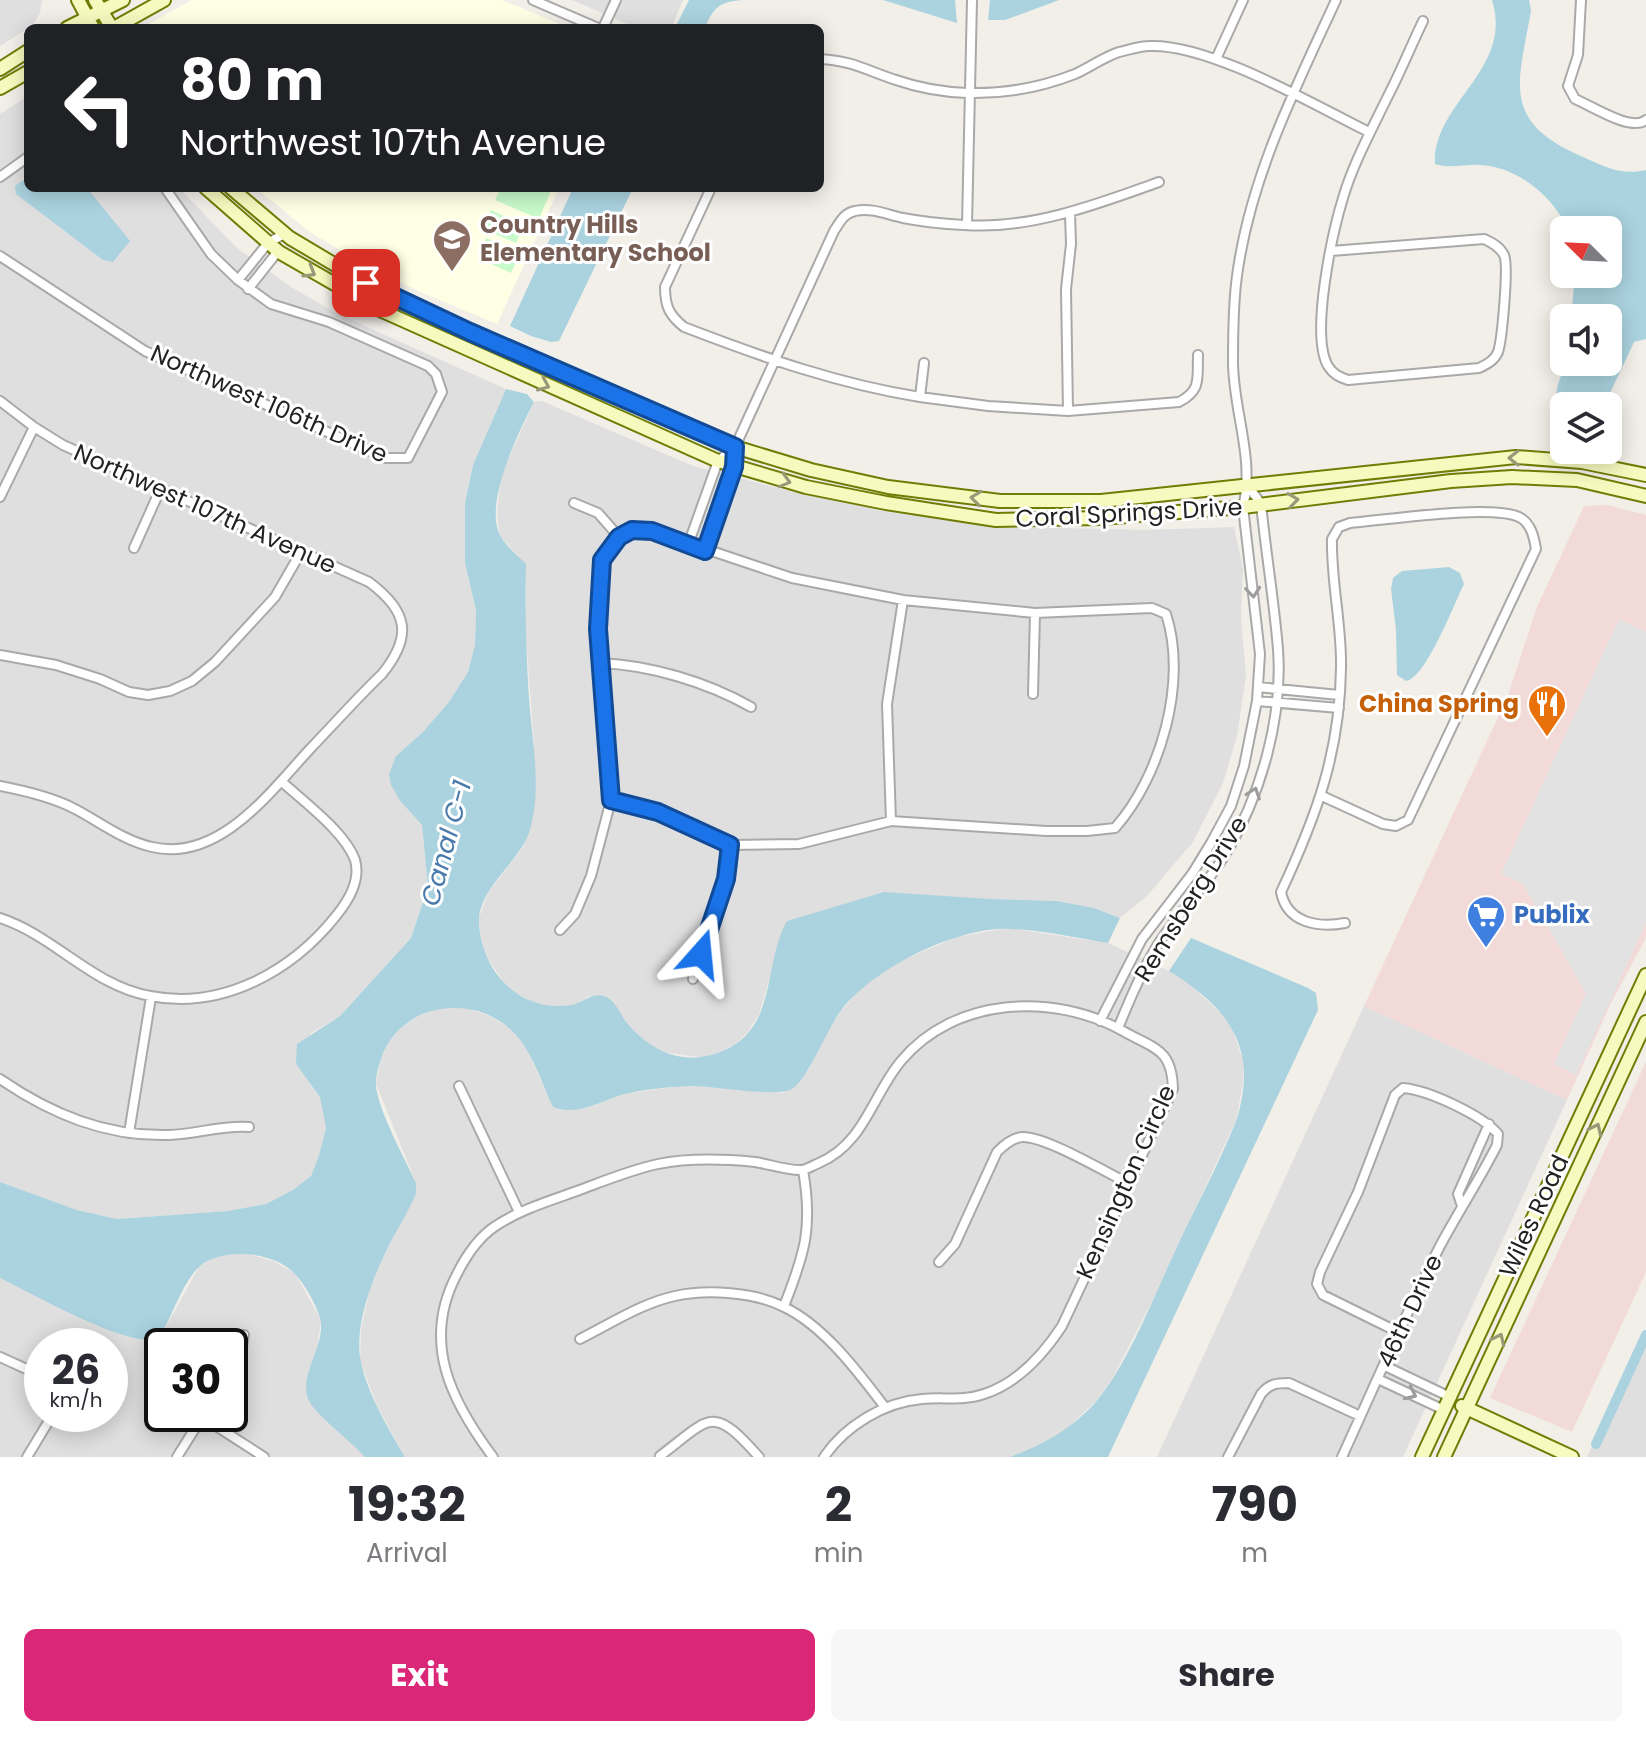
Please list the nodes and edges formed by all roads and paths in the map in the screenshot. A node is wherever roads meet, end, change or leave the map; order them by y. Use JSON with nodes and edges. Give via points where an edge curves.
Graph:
{"nodes":[{"id":1,"x":78,"y":0,"type":"edge"},
{"id":2,"x":123,"y":0,"type":"edge"},
{"id":3,"x":164,"y":0,"type":"edge"},
{"id":4,"x":533,"y":0,"type":"edge"},
{"id":5,"x":616,"y":0,"type":"edge"},
{"id":6,"x":972,"y":0,"type":"edge"},
{"id":7,"x":1243,"y":0,"type":"edge"},
{"id":8,"x":1336,"y":0,"type":"edge"},
{"id":9,"x":1581,"y":0,"type":"edge"},
{"id":10,"x":98,"y":6,"type":"edge"},
{"id":11,"x":1423,"y":21,"type":"dead end"},
{"id":12,"x":90,"y":23,"type":"edge"},
{"id":13,"x":110,"y":24,"type":"edge"},
{"id":14,"x":120,"y":24,"type":"edge"},
{"id":15,"x":591,"y":24,"type":"edge"},
{"id":16,"x":603,"y":24,"type":"edge"},
{"id":17,"x":24,"y":54,"type":"edge"},
{"id":18,"x":824,"y":59,"type":"edge"},
{"id":19,"x":1216,"y":59,"type":"junction"},
{"id":20,"x":0,"y":69,"type":"edge"},
{"id":21,"x":24,"y":74,"type":"edge"},
{"id":22,"x":0,"y":88,"type":"edge"},
{"id":23,"x":970,"y":93,"type":"junction"},
{"id":24,"x":1293,"y":94,"type":"junction"},
{"id":25,"x":1643,"y":122,"type":"edge"},
{"id":26,"x":1369,"y":132,"type":"junction"},
{"id":27,"x":24,"y":160,"type":"edge"},
{"id":28,"x":0,"y":177,"type":"edge"},
{"id":29,"x":1159,"y":182,"type":"dead end"},
{"id":30,"x":168,"y":192,"type":"edge"},
{"id":31,"x":210,"y":192,"type":"edge"},
{"id":32,"x":236,"y":192,"type":"edge"},
{"id":33,"x":709,"y":192,"type":"edge"},
{"id":34,"x":1070,"y":214,"type":"junction"},
{"id":35,"x":967,"y":225,"type":"junction"},
{"id":36,"x":284,"y":234,"type":"junction"},
{"id":37,"x":273,"y":248,"type":"junction"},
{"id":38,"x":1331,"y":251,"type":"junction"},
{"id":39,"x":0,"y":256,"type":"edge"},
{"id":40,"x":238,"y":280,"type":"junction"},
{"id":41,"x":248,"y":289,"type":"junction"},
{"id":42,"x":1198,"y":355,"type":"dead end"},
{"id":43,"x":773,"y":361,"type":"junction"},
{"id":44,"x":924,"y":363,"type":"dead end"},
{"id":45,"x":920,"y":397,"type":"junction"},
{"id":46,"x":0,"y":401,"type":"edge"},
{"id":47,"x":1068,"y":411,"type":"junction"},
{"id":48,"x":34,"y":427,"type":"junction"},
{"id":49,"x":735,"y":447,"type":"junction"},
{"id":50,"x":718,"y":461,"type":"junction"},
{"id":51,"x":734,"y":467,"type":"junction"},
{"id":52,"x":1607,"y":467,"type":"junction"},
{"id":53,"x":1646,"y":475,"type":"edge"},
{"id":54,"x":1602,"y":486,"type":"junction"},
{"id":55,"x":1248,"y":487,"type":"junction"},
{"id":56,"x":160,"y":490,"type":"junction"},
{"id":57,"x":1646,"y":496,"type":"edge"},
{"id":58,"x":0,"y":497,"type":"edge"},
{"id":59,"x":574,"y":503,"type":"dead end"},
{"id":60,"x":1261,"y":504,"type":"junction"},
{"id":61,"x":1243,"y":507,"type":"junction"},
{"id":62,"x":619,"y":537,"type":"junction"},
{"id":63,"x":688,"y":545,"type":"junction"},
{"id":64,"x":134,"y":548,"type":"dead end"},
{"id":65,"x":705,"y":551,"type":"junction"},
{"id":66,"x":301,"y":552,"type":"junction"},
{"id":67,"x":903,"y":600,"type":"junction"},
{"id":68,"x":1035,"y":613,"type":"junction"},
{"id":69,"x":0,"y":655,"type":"edge"},
{"id":70,"x":600,"y":663,"type":"junction"},
{"id":71,"x":1258,"y":687,"type":"junction"},
{"id":72,"x":1277,"y":689,"type":"junction"},
{"id":73,"x":1033,"y":694,"type":"dead end"},
{"id":74,"x":1339,"y":695,"type":"junction"},
{"id":75,"x":1257,"y":701,"type":"junction"},
{"id":76,"x":1276,"y":703,"type":"junction"},
{"id":77,"x":751,"y":707,"type":"dead end"},
{"id":78,"x":1339,"y":708,"type":"junction"},
{"id":79,"x":281,"y":781,"type":"junction"},
{"id":80,"x":0,"y":786,"type":"edge"},
{"id":81,"x":1322,"y":796,"type":"junction"},
{"id":82,"x":611,"y":800,"type":"junction"},
{"id":83,"x":891,"y":821,"type":"junction"},
{"id":84,"x":730,"y":845,"type":"junction"},
{"id":85,"x":0,"y":918,"type":"edge"},
{"id":86,"x":1345,"y":923,"type":"dead end"},
{"id":87,"x":560,"y":930,"type":"dead end"},
{"id":88,"x":1646,"y":975,"type":"edge"},
{"id":89,"x":693,"y":979,"type":"dead end"},
{"id":90,"x":151,"y":997,"type":"junction"},
{"id":91,"x":1100,"y":1021,"type":"junction"},
{"id":92,"x":1646,"y":1022,"type":"edge"},
{"id":93,"x":1118,"y":1028,"type":"junction"},
{"id":94,"x":0,"y":1079,"type":"edge"},
{"id":95,"x":459,"y":1086,"type":"dead end"},
{"id":96,"x":1489,"y":1124,"type":"junction"},
{"id":97,"x":249,"y":1127,"type":"dead end"},
{"id":98,"x":129,"y":1133,"type":"junction"},
{"id":99,"x":803,"y":1170,"type":"junction"},
{"id":100,"x":1128,"y":1183,"type":"junction"},
{"id":101,"x":1462,"y":1206,"type":"junction"},
{"id":102,"x":519,"y":1212,"type":"junction"},
{"id":103,"x":939,"y":1262,"type":"dead end"},
{"id":104,"x":784,"y":1306,"type":"junction"},
{"id":105,"x":1400,"y":1333,"type":"junction"},
{"id":106,"x":580,"y":1339,"type":"dead end"},
{"id":107,"x":0,"y":1357,"type":"edge"},
{"id":108,"x":1385,"y":1366,"type":"junction"},
{"id":109,"x":24,"y":1368,"type":"edge"},
{"id":110,"x":1378,"y":1379,"type":"junction"},
{"id":111,"x":1450,"y":1397,"type":"junction"},
{"id":112,"x":884,"y":1406,"type":"junction"},
{"id":113,"x":1444,"y":1410,"type":"junction"},
{"id":114,"x":1466,"y":1410,"type":"junction"},
{"id":115,"x":1360,"y":1416,"type":"junction"},
{"id":116,"x":42,"y":1432,"type":"edge"},
{"id":117,"x":193,"y":1432,"type":"edge"},
{"id":118,"x":227,"y":1432,"type":"edge"},
{"id":119,"x":660,"y":1456,"type":"edge"},
{"id":120,"x":27,"y":1457,"type":"edge"},
{"id":121,"x":177,"y":1457,"type":"edge"},
{"id":122,"x":264,"y":1457,"type":"edge"},
{"id":123,"x":493,"y":1457,"type":"edge"},
{"id":124,"x":759,"y":1457,"type":"edge"},
{"id":125,"x":824,"y":1457,"type":"edge"},
{"id":126,"x":1228,"y":1457,"type":"edge"},
{"id":127,"x":1342,"y":1457,"type":"edge"},
{"id":128,"x":1422,"y":1457,"type":"edge"},
{"id":129,"x":1444,"y":1457,"type":"edge"},
{"id":130,"x":1572,"y":1457,"type":"edge"}],
"edges":[{"from":1,"to":12,"type":"main road"},
{"from":2,"to":10,"type":"main road"},
{"from":3,"to":14,"type":"main road"},
{"from":4,"to":15,"type":"street"},
{"from":5,"to":16,"type":"street"},
{"from":6,"to":23,"type":"street"},
{"from":7,"to":19,"type":"street"},
{"from":8,"to":24,"type":"street","name":"Remsberg Drive"},
{"from":9,"to":25,"type":"street","via":[[1570,94],[1630,124]]},
{"from":10,"to":12,"type":"main road"},
{"from":10,"to":13,"type":"main road"},
{"from":11,"to":26,"type":"street"},
{"from":17,"to":20,"type":"main road"},
{"from":18,"to":23,"type":"street","via":[[848,61],[928,90]]},
{"from":19,"to":23,"type":"street","via":[[1149,46],[1117,53],[1048,83]]},
{"from":19,"to":24,"type":"street"},
{"from":21,"to":22,"type":"main road"},
{"from":23,"to":35,"type":"street"},
{"from":24,"to":26,"type":"street"},
{"from":24,"to":55,"type":"street","name":"Remsberg Drive","via":[[1252,203],[1237,276],[1233,365]]},
{"from":26,"to":38,"type":"street","via":[[1343,197]]},
{"from":27,"to":28,"type":"street"},
{"from":29,"to":34,"type":"street"},
{"from":30,"to":40,"type":"street","name":"Northwest 106th Drive","via":[[211,254]]},
{"from":31,"to":37,"type":"main road","name":"Coral Springs Drive"},
{"from":32,"to":36,"type":"main road","name":"Coral Springs Drive"},
{"from":33,"to":43,"type":"street","via":[[665,287],[665,305],[684,327]]},
{"from":34,"to":35,"type":"street"},
{"from":34,"to":47,"type":"street"},
{"from":35,"to":43,"type":"street","via":[[871,210],[845,215]]},
{"from":36,"to":37,"type":"street"},
{"from":36,"to":49,"type":"main road","name":"Coral Springs Drive","via":[[386,295]]},
{"from":37,"to":40,"type":"street"},
{"from":37,"to":41,"type":"street"},
{"from":37,"to":50,"type":"main road","name":"Coral Springs Drive","one_way":true,"via":[[380,310]]},
{"from":38,"to":38,"type":"street","via":[[1322,340],[1335,375],[1348,380],[1479,368],[1498,351],[1508,273],[1505,256],[1495,244],[1484,239]]},
{"from":39,"to":41,"type":"street","name":"Northwest 106th Drive","via":[[145,351],[386,458],[408,458],[442,392],[436,374],[329,322],[271,304]]},
{"from":40,"to":41,"type":"street","name":"Northwest 106th Drive"},
{"from":42,"to":47,"type":"street","via":[[1197,385],[1179,402]]},
{"from":43,"to":45,"type":"street"},
{"from":43,"to":49,"type":"street"},
{"from":44,"to":45,"type":"street"},
{"from":45,"to":47,"type":"street"},
{"from":46,"to":48,"type":"street","name":"Northwest 107th Avenue"},
{"from":48,"to":56,"type":"street","name":"Northwest 107th Avenue"},
{"from":48,"to":58,"type":"street"},
{"from":49,"to":50,"type":"street"},
{"from":49,"to":51,"type":"street"},
{"from":55,"to":49,"type":"main road","name":"Coral Springs Drive","one_way":true,"via":[[1101,501],[1000,501],[888,487]]},
{"from":50,"to":51,"type":"main road","name":"Coral Springs Drive"},
{"from":50,"to":63,"type":"street"},
{"from":51,"to":61,"type":"main road","name":"Coral Springs Drive","one_way":true,"via":[[806,487],[996,520]]},
{"from":51,"to":65,"type":"street"},
{"from":52,"to":53,"type":"main road","name":"Coral Springs Drive"},
{"from":52,"to":54,"type":"main road"},
{"from":52,"to":55,"type":"main road","name":"Coral Springs Drive","one_way":true,"via":[[1516,457]]},
{"from":54,"to":57,"type":"main road","name":"Coral Springs Drive"},
{"from":60,"to":54,"type":"main road","name":"Coral Springs Drive","one_way":true,"via":[[1512,477]]},
{"from":55,"to":60,"type":"street"},
{"from":55,"to":61,"type":"street","name":"Remsberg Drive"},
{"from":56,"to":64,"type":"street"},
{"from":56,"to":66,"type":"street","name":"Northwest 107th Avenue"},
{"from":59,"to":62,"type":"street","via":[[598,513]]},
{"from":60,"to":61,"type":"main road","name":"Coral Springs Drive"},
{"from":60,"to":72,"type":"street","name":"Remsberg Drive","via":[[1278,652]]},
{"from":61,"to":71,"type":"street","name":"Remsberg Drive","one_way":true,"via":[[1260,654]]},
{"from":62,"to":63,"type":"street","via":[[632,530],[652,531]]},
{"from":62,"to":70,"type":"street","via":[[602,560]]},
{"from":63,"to":65,"type":"street"},
{"from":65,"to":67,"type":"street","via":[[792,578]]},
{"from":66,"to":69,"type":"street","via":[[275,597],[215,662],[170,691],[129,692],[56,665]]},
{"from":66,"to":79,"type":"street","name":"Northwest 107th Avenue","via":[[387,595],[402,623],[403,640],[397,656]]},
{"from":67,"to":68,"type":"street"},
{"from":67,"to":83,"type":"street","via":[[887,704]]},
{"from":68,"to":73,"type":"street"},
{"from":68,"to":83,"type":"street","via":[[1152,608],[1166,614],[1172,631],[1170,707],[1147,783],[1131,810],[1115,828],[1087,831]]},
{"from":70,"to":77,"type":"street","via":[[632,665],[728,694]]},
{"from":70,"to":82,"type":"street"},
{"from":71,"to":72,"type":"street"},
{"from":71,"to":75,"type":"street","name":"Remsberg Drive"},
{"from":72,"to":74,"type":"street"},
{"from":72,"to":76,"type":"street","name":"Remsberg Drive"},
{"from":74,"to":78,"type":"street"},
{"from":74,"to":81,"type":"street","via":[[1340,622],[1331,555],[1339,527],[1480,512],[1512,515],[1530,527],[1536,549],[1408,820],[1396,826],[1383,824]]},
{"from":75,"to":76,"type":"street"},
{"from":75,"to":91,"type":"street","name":"Remsberg Drive","via":[[1231,806],[1192,874],[1142,939]]},
{"from":76,"to":78,"type":"street"},
{"from":93,"to":76,"type":"street","name":"Remsberg Drive","one_way":true,"via":[[1155,949],[1206,885],[1247,813]]},
{"from":78,"to":81,"type":"street"},
{"from":79,"to":80,"type":"street","via":[[234,825],[183,848],[142,844],[72,807]]},
{"from":79,"to":90,"type":"street","via":[[340,836],[356,862],[354,889],[315,942],[255,983],[218,995]]},
{"from":81,"to":86,"type":"street","via":[[1281,892],[1289,913],[1323,927]]},
{"from":82,"to":84,"type":"street","via":[[658,812]]},
{"from":82,"to":87,"type":"street","via":[[591,876],[575,914]]},
{"from":83,"to":84,"type":"street","via":[[799,844]]},
{"from":84,"to":89,"type":"street","via":[[726,879]]},
{"from":85,"to":90,"type":"street","via":[[47,940],[94,975]]},
{"from":88,"to":111,"type":"main road","name":"Wiles Road"},
{"from":90,"to":98,"type":"street"},
{"from":91,"to":93,"type":"street","name":"Kensington Circle"},
{"from":91,"to":99,"type":"street","name":"Kensington Circle","via":[[1033,1005],[963,1017],[928,1036],[902,1060],[849,1144]]},
{"from":114,"to":92,"type":"main road","name":"Wiles Road","one_way":true},
{"from":93,"to":100,"type":"street","name":"Kensington Circle","via":[[1166,1055],[1173,1069],[1173,1089]]},
{"from":94,"to":98,"type":"street","via":[[79,1123]]},
{"from":95,"to":102,"type":"street"},
{"from":96,"to":101,"type":"street","name":"46th Drive","via":[[1458,1194]]},
{"from":96,"to":101,"type":"street","name":"46th Drive","via":[[1498,1134],[1497,1145]]},
{"from":96,"to":105,"type":"street","via":[[1417,1089],[1403,1088],[1390,1106],[1317,1284],[1323,1295]]},
{"from":97,"to":98,"type":"street"},
{"from":99,"to":102,"type":"street","via":[[704,1160],[658,1164]]},
{"from":99,"to":104,"type":"street","via":[[809,1206],[803,1259]]},
{"from":100,"to":103,"type":"street","via":[[1037,1139],[1020,1136],[997,1152],[955,1244]]},
{"from":100,"to":112,"type":"street","name":"Kensington Circle","via":[[1062,1326],[1043,1355],[984,1394]]},
{"from":101,"to":105,"type":"street","name":"46th Drive"},
{"from":102,"to":123,"type":"street","via":[[469,1251],[445,1303],[439,1336],[444,1369],[457,1400]]},
{"from":104,"to":106,"type":"street","via":[[712,1291],[674,1296]]},
{"from":104,"to":112,"type":"street","via":[[825,1336]]},
{"from":105,"to":108,"type":"street","name":"46th Drive"},
{"from":107,"to":109,"type":"street"},
{"from":108,"to":110,"type":"street","name":"46th Drive"},
{"from":108,"to":111,"type":"street"},
{"from":110,"to":113,"type":"street","one_way":true},
{"from":110,"to":115,"type":"street","name":"46th Drive"},
{"from":111,"to":113,"type":"main road","name":"Wiles Road"},
{"from":111,"to":114,"type":"main road"},
{"from":112,"to":125,"type":"street","name":"Kensington Circle"},
{"from":113,"to":114,"type":"main road"},
{"from":113,"to":128,"type":"main road","name":"Wiles Road"},
{"from":114,"to":129,"type":"main road","name":"Wiles Road"},
{"from":114,"to":130,"type":"main road"},
{"from":115,"to":126,"type":"street","via":[[1289,1383],[1276,1383],[1261,1394]]},
{"from":115,"to":127,"type":"street","name":"46th Drive"},
{"from":116,"to":120,"type":"street"},
{"from":117,"to":121,"type":"street"},
{"from":118,"to":122,"type":"street"},
{"from":119,"to":124,"type":"street","via":[[705,1421],[721,1422],[738,1433]]}]}
